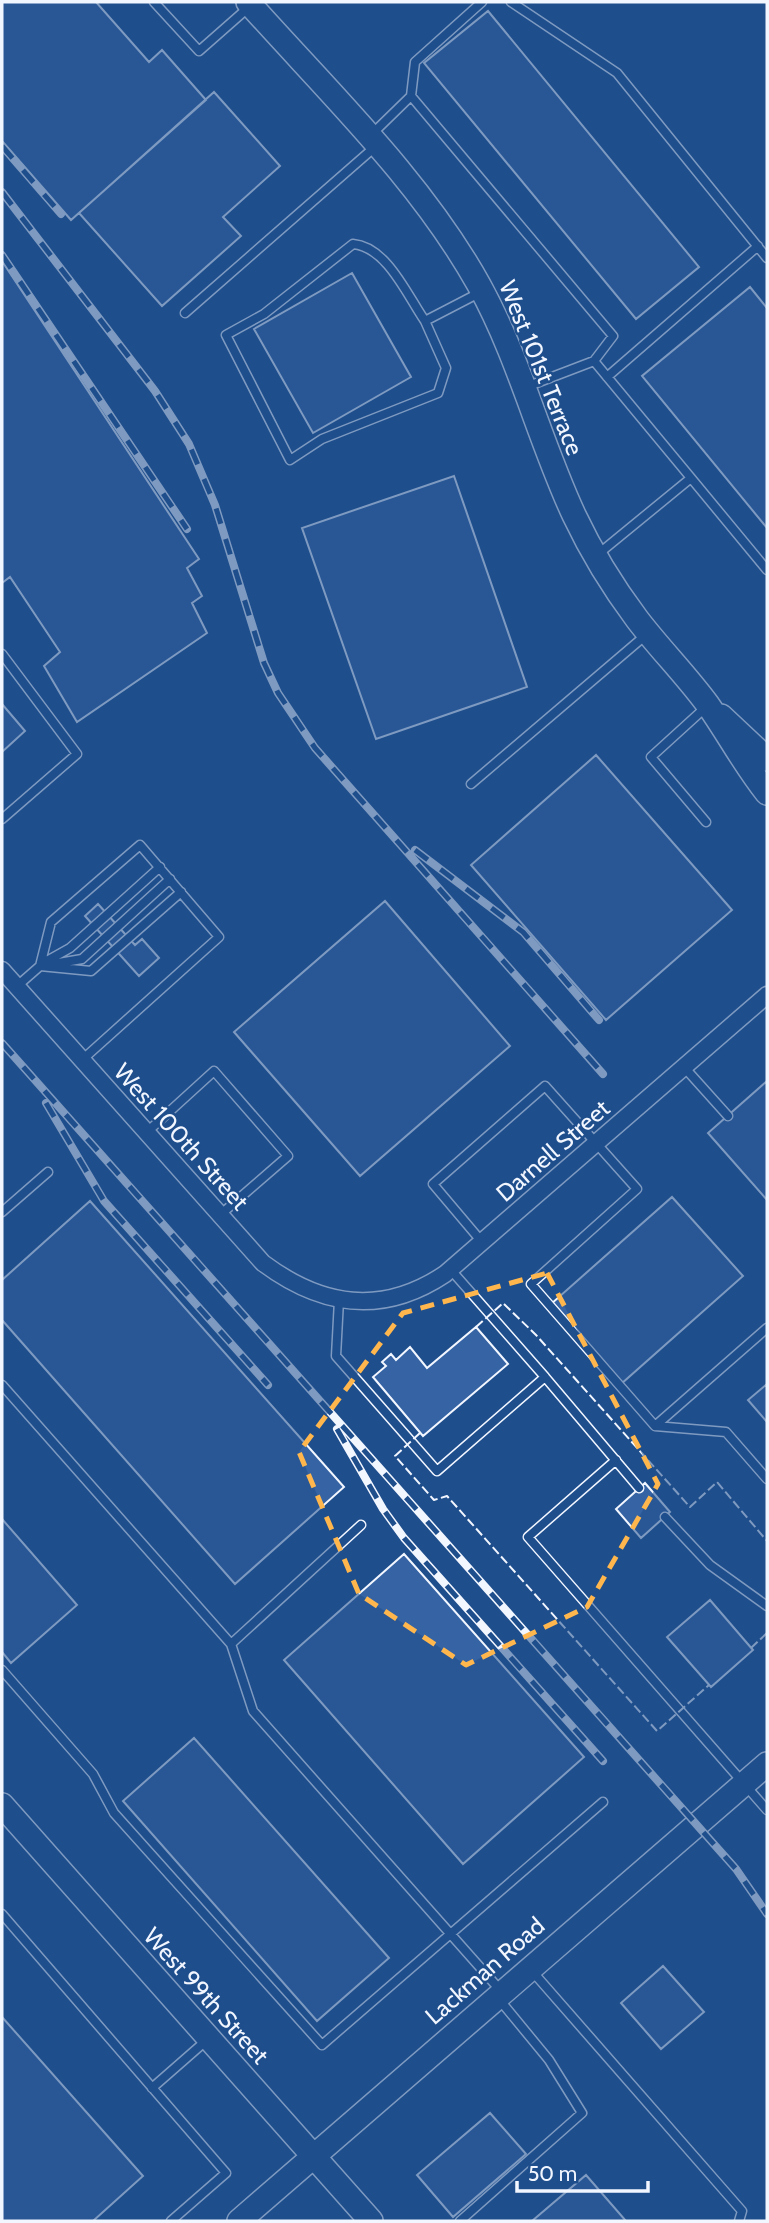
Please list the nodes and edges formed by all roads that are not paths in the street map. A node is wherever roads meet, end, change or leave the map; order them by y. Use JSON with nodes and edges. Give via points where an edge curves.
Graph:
{"nodes":[{"id":1,"x":155,"y":2,"type":"edge"},
{"id":2,"x":482,"y":2,"type":"edge"},
{"id":3,"x":511,"y":2,"type":"edge"},
{"id":4,"x":249,"y":4,"type":"edge"},
{"id":5,"x":411,"y":96,"type":"junction"},
{"id":6,"x":372,"y":142,"type":"junction"},
{"id":7,"x":758,"y":246,"type":"junction"},
{"id":8,"x":767,"y":258,"type":"edge"},
{"id":9,"x":482,"y":291,"type":"junction"},
{"id":10,"x":185,"y":313,"type":"dead end"},
{"id":11,"x":425,"y":321,"type":"junction"},
{"id":12,"x":594,"y":361,"type":"junction"},
{"id":13,"x":607,"y":377,"type":"junction"},
{"id":14,"x":524,"y":388,"type":"junction"},
{"id":15,"x":691,"y":478,"type":"junction"},
{"id":16,"x":597,"y":555,"type":"junction"},
{"id":17,"x":767,"y":570,"type":"edge"},
{"id":18,"x":649,"y":633,"type":"junction"},
{"id":19,"x":2,"y":654,"type":"edge"},
{"id":20,"x":708,"y":705,"type":"junction"},
{"id":21,"x":767,"y":759,"type":"edge"},
{"id":22,"x":471,"y":784,"type":"dead end"},
{"id":23,"x":767,"y":793,"type":"edge"},
{"id":24,"x":2,"y":819,"type":"edge"},
{"id":25,"x":706,"y":822,"type":"dead end"},
{"id":26,"x":160,"y":867,"type":"junction"},
{"id":27,"x":170,"y":879,"type":"junction"},
{"id":28,"x":180,"y":892,"type":"junction"},
{"id":29,"x":40,"y":966,"type":"junction"},
{"id":30,"x":2,"y":970,"type":"edge"},
{"id":31,"x":16,"y":987,"type":"junction"},
{"id":32,"x":767,"y":995,"type":"edge"},
{"id":33,"x":82,"y":1060,"type":"junction"},
{"id":34,"x":684,"y":1067,"type":"junction"},
{"id":35,"x":728,"y":1116,"type":"dead end"},
{"id":36,"x":146,"y":1132,"type":"junction"},
{"id":37,"x":597,"y":1143,"type":"junction"},
{"id":38,"x":48,"y":1172,"type":"dead end"},
{"id":39,"x":2,"y":1212,"type":"edge"},
{"id":40,"x":220,"y":1215,"type":"junction"},
{"id":41,"x":482,"y":1242,"type":"junction"},
{"id":42,"x":451,"y":1269,"type":"junction"},
{"id":43,"x":344,"y":1301,"type":"junction"},
{"id":44,"x":767,"y":1328,"type":"edge"},
{"id":45,"x":545,"y":1377,"type":"junction"},
{"id":46,"x":2,"y":1385,"type":"edge"},
{"id":47,"x":655,"y":1426,"type":"junction"},
{"id":48,"x":616,"y":1460,"type":"junction"},
{"id":49,"x":767,"y":1479,"type":"edge"},
{"id":50,"x":639,"y":1488,"type":"dead end"},
{"id":51,"x":665,"y":1517,"type":"dead end"},
{"id":52,"x":361,"y":1525,"type":"dead end"},
{"id":53,"x":767,"y":1606,"type":"edge"},
{"id":54,"x":231,"y":1644,"type":"junction"},
{"id":55,"x":2,"y":1670,"type":"edge"},
{"id":56,"x":767,"y":1764,"type":"edge"},
{"id":57,"x":744,"y":1784,"type":"junction"},
{"id":58,"x":603,"y":1802,"type":"dead end"},
{"id":59,"x":2,"y":1805,"type":"edge"},
{"id":60,"x":767,"y":1810,"type":"edge"},
{"id":61,"x":2,"y":1914,"type":"edge"},
{"id":62,"x":450,"y":1934,"type":"junction"},
{"id":63,"x":529,"y":1967,"type":"junction"},
{"id":64,"x":499,"y":1993,"type":"junction"},
{"id":65,"x":209,"y":2038,"type":"junction"},
{"id":66,"x":152,"y":2088,"type":"junction"},
{"id":67,"x":313,"y":2155,"type":"junction"},
{"id":68,"x":171,"y":2221,"type":"edge"},
{"id":69,"x":239,"y":2221,"type":"edge"},
{"id":70,"x":371,"y":2221,"type":"edge"},
{"id":71,"x":460,"y":2221,"type":"edge"},
{"id":72,"x":739,"y":2221,"type":"edge"}],
"edges":[{"from":1,"to":4,"type":"lane","via":[[199,51]]},
{"from":2,"to":5,"type":"lane","via":[[415,62]]},
{"from":3,"to":7,"type":"lane","via":[[617,73]]},
{"from":4,"to":6,"type":"main road","name":"West 101st Terrace"},
{"from":5,"to":6,"type":"lane"},
{"from":5,"to":12,"type":"lane","via":[[613,336]]},
{"from":6,"to":9,"type":"main road","name":"West 101st Terrace","via":[[447,233]]},
{"from":6,"to":10,"type":"lane"},
{"from":7,"to":8,"type":"lane"},
{"from":7,"to":13,"type":"lane"},
{"from":9,"to":11,"type":"lane"},
{"from":9,"to":14,"type":"main road","name":"West 101st Terrace"},
{"from":11,"to":11,"type":"lane","via":[[378,252],[353,244],[264,314],[226,335],[290,460],[322,439],[438,393],[446,368]]},
{"from":12,"to":13,"type":"lane"},
{"from":12,"to":14,"type":"lane"},
{"from":13,"to":15,"type":"lane"},
{"from":14,"to":16,"type":"main road","name":"West 101st Terrace","via":[[554,469]]},
{"from":15,"to":16,"type":"lane"},
{"from":15,"to":17,"type":"lane"},
{"from":16,"to":18,"type":"main road","name":"West 101st Terrace"},
{"from":18,"to":20,"type":"main road","name":"West 101st Terrace"},
{"from":18,"to":22,"type":"lane"},
{"from":19,"to":24,"type":"lane","via":[[77,754]]},
{"from":20,"to":21,"type":"main road","name":"West 101st Terrace"},
{"from":20,"to":23,"type":"main road","name":"West 101st Terrace"},
{"from":20,"to":25,"type":"lane","via":[[651,757]]},
{"from":26,"to":27,"type":"lane"},
{"from":26,"to":29,"type":"lane","via":[[70,948]]},
{"from":26,"to":29,"type":"lane","via":[[140,845],[51,922]]},
{"from":27,"to":28,"type":"lane"},
{"from":27,"to":29,"type":"lane","via":[[82,959]]},
{"from":28,"to":29,"type":"lane","via":[[91,971]]},
{"from":28,"to":33,"type":"lane","via":[[219,937]]},
{"from":29,"to":31,"type":"lane"},
{"from":30,"to":31,"type":"street","name":"West 100th Street"},
{"from":31,"to":33,"type":"street","name":"West 100th Street"},
{"from":32,"to":34,"type":"street","name":"Darnell Street"},
{"from":33,"to":36,"type":"street","name":"West 100th Street"},
{"from":34,"to":35,"type":"lane"},
{"from":34,"to":37,"type":"street","name":"Darnell Street"},
{"from":36,"to":40,"type":"street","name":"West 100th Street"},
{"from":36,"to":40,"type":"lane","via":[[214,1071],[288,1156]]},
{"from":37,"to":41,"type":"street","name":"Darnell Street"},
{"from":37,"to":41,"type":"lane","via":[[545,1086],[433,1184]]},
{"from":37,"to":47,"type":"lane","via":[[637,1189],[531,1284]]},
{"from":38,"to":39,"type":"lane"},
{"from":40,"to":43,"type":"street","name":"West 100th Street","via":[[263,1263],[292,1284]]},
{"from":41,"to":42,"type":"street","name":"Darnell Street"},
{"from":42,"to":43,"type":"street","name":"Darnell Street","via":[[399,1297]]},
{"from":42,"to":45,"type":"lane"},
{"from":43,"to":45,"type":"lane","via":[[336,1356],[436,1471]]},
{"from":44,"to":47,"type":"lane"},
{"from":45,"to":48,"type":"lane"},
{"from":46,"to":54,"type":"lane"},
{"from":47,"to":49,"type":"lane","via":[[726,1432]]},
{"from":48,"to":50,"type":"lane"},
{"from":48,"to":57,"type":"lane","via":[[528,1537]]},
{"from":51,"to":53,"type":"lane","via":[[710,1565]]},
{"from":52,"to":54,"type":"lane"},
{"from":54,"to":62,"type":"lane","via":[[253,1711]]},
{"from":55,"to":62,"type":"lane","via":[[93,1774],[114,1813],[322,2045]]},
{"from":56,"to":57,"type":"main road","name":"Lackman Road"},
{"from":57,"to":60,"type":"lane"},
{"from":57,"to":63,"type":"main road","name":"Lackman Road"},
{"from":58,"to":62,"type":"lane"},
{"from":59,"to":65,"type":"main road","name":"West 99th Street"},
{"from":61,"to":66,"type":"lane"},
{"from":62,"to":64,"type":"lane"},
{"from":63,"to":64,"type":"main road","name":"Lackman Road"},
{"from":63,"to":72,"type":"lane","via":[[742,2211]]},
{"from":64,"to":67,"type":"main road","name":"Lackman Road"},
{"from":64,"to":71,"type":"lane","via":[[582,2113]]},
{"from":65,"to":66,"type":"lane"},
{"from":65,"to":67,"type":"main road","name":"West 99th Street"},
{"from":66,"to":68,"type":"lane","via":[[226,2173]]},
{"from":67,"to":69,"type":"main road","name":"Lackman Road"},
{"from":67,"to":70,"type":"main road","name":"West 99th Street"}]}
